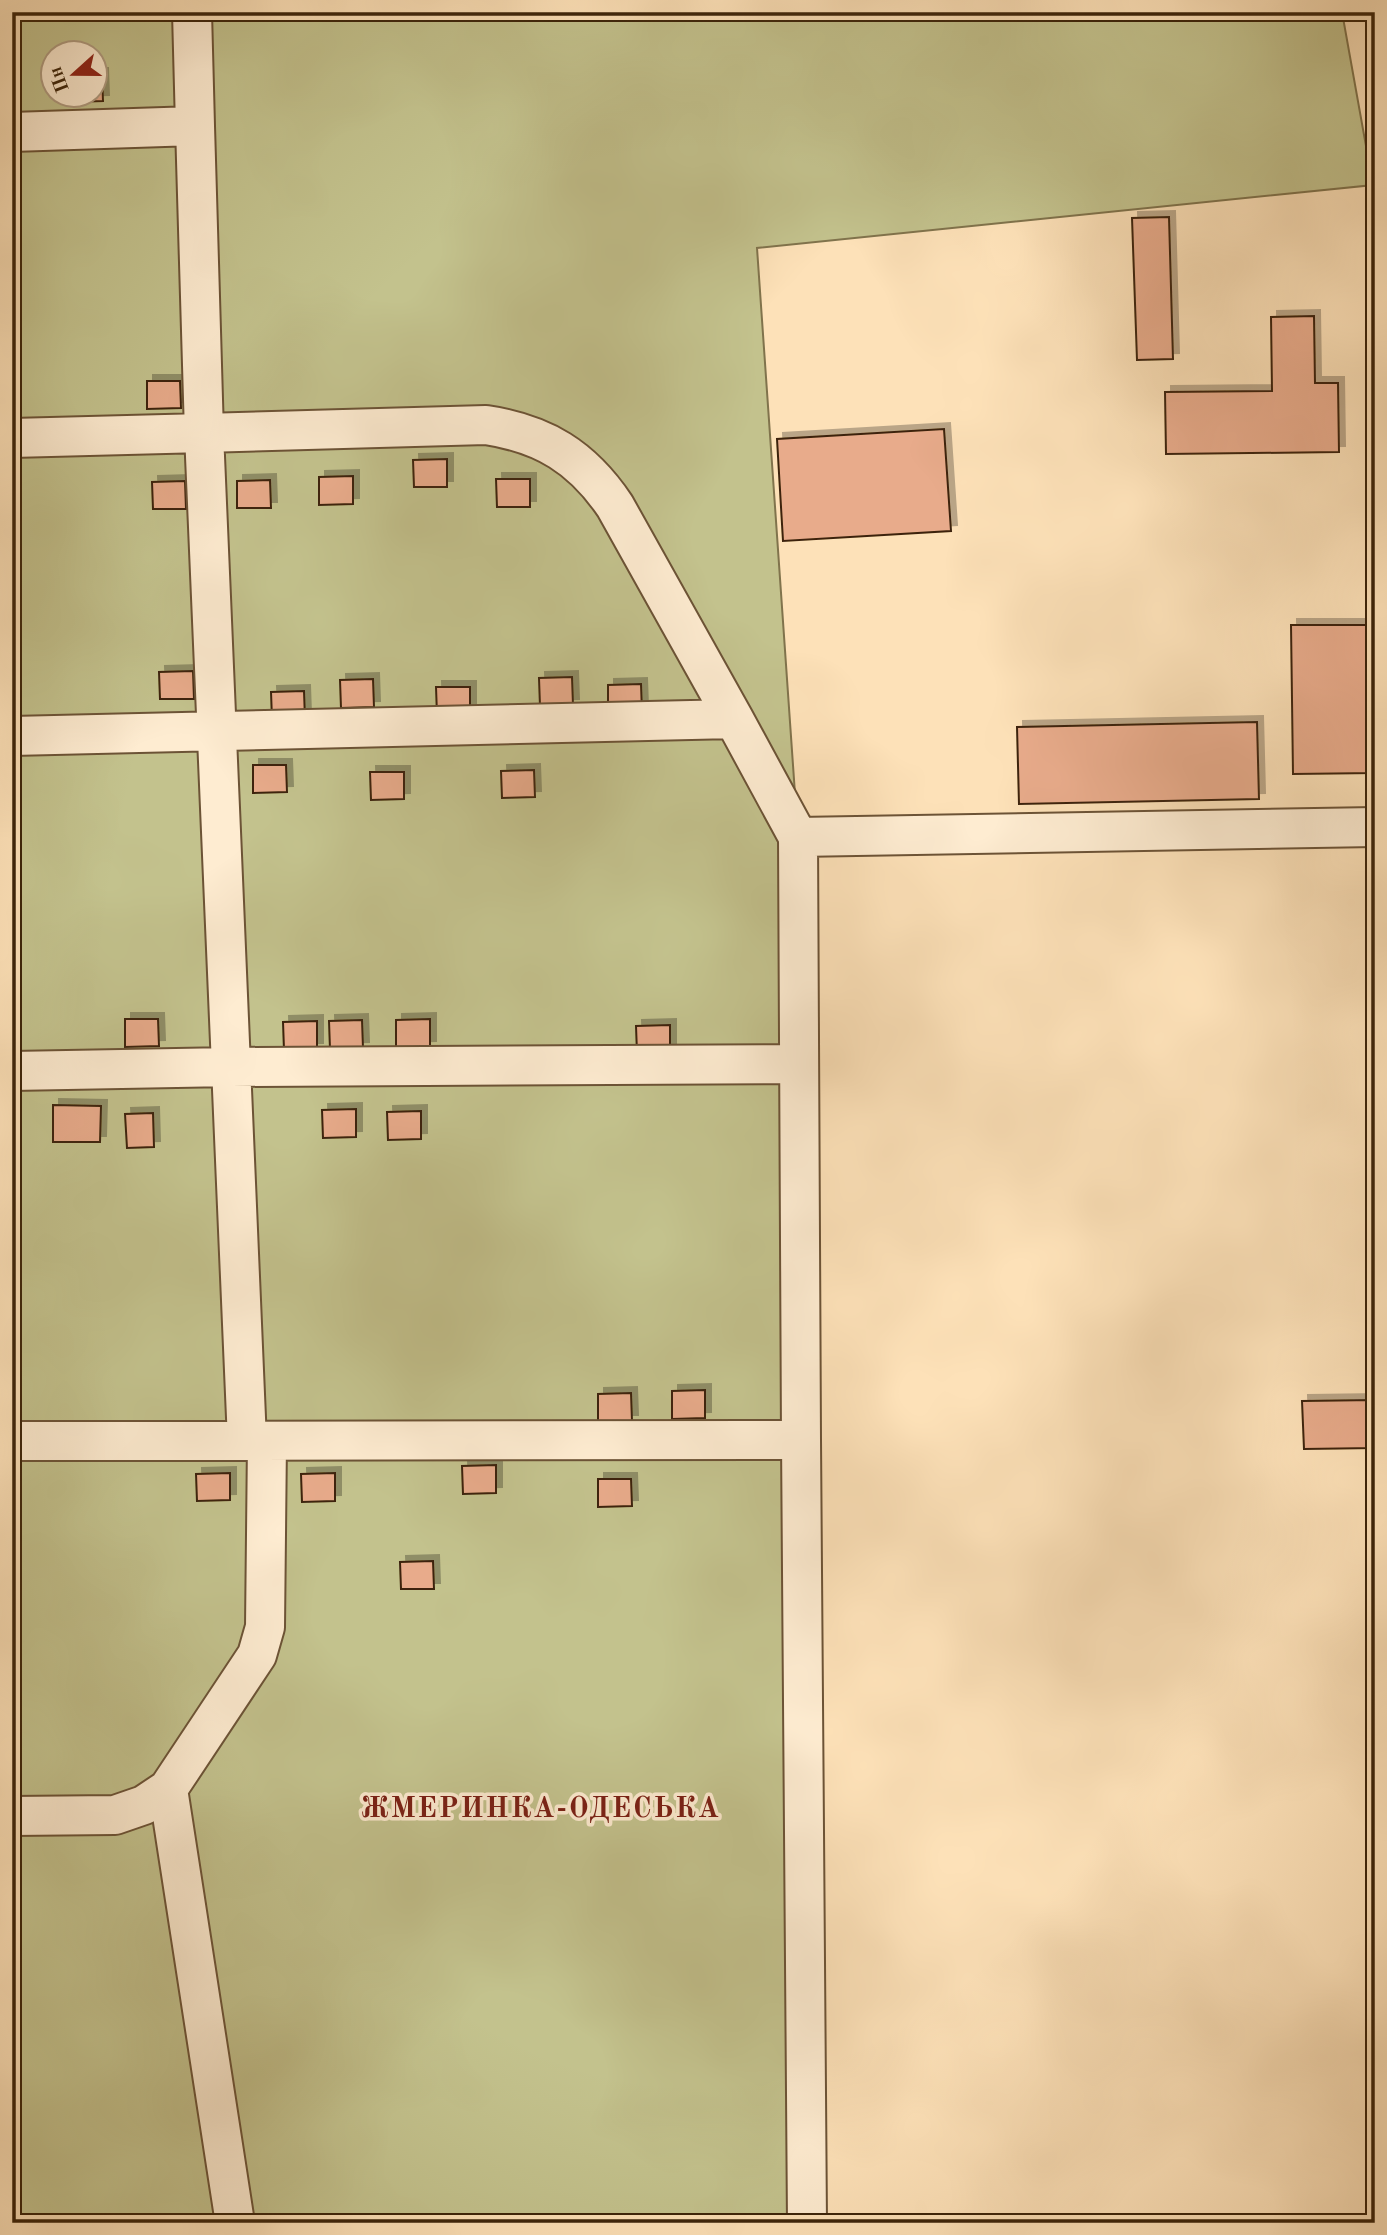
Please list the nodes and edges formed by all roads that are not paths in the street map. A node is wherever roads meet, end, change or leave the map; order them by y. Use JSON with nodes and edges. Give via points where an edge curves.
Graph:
{"nodes":[{"id":1,"x":192,"y":12,"type":"edge"},
{"id":2,"x":195,"y":126,"type":"junction"},
{"id":3,"x":12,"y":132,"type":"edge"},
{"id":4,"x":204,"y":433,"type":"junction"},
{"id":5,"x":12,"y":438,"type":"edge"},
{"id":6,"x":734,"y":719,"type":"junction"},
{"id":7,"x":217,"y":730,"type":"junction"},
{"id":8,"x":12,"y":736,"type":"edge"},
{"id":9,"x":1375,"y":827,"type":"edge"},
{"id":10,"x":797,"y":837,"type":"junction"},
{"id":11,"x":799,"y":1064,"type":"junction"},
{"id":12,"x":231,"y":1067,"type":"junction"},
{"id":13,"x":12,"y":1071,"type":"edge"},
{"id":14,"x":802,"y":1440,"type":"junction"},
{"id":15,"x":12,"y":1441,"type":"edge"},
{"id":16,"x":257,"y":1441,"type":"junction"},
{"id":17,"x":168,"y":1789,"type":"junction"},
{"id":18,"x":12,"y":1816,"type":"edge"},
{"id":19,"x":234,"y":2223,"type":"edge"},
{"id":20,"x":807,"y":2223,"type":"edge"}],
"edges":[{"from":1,"to":2,"type":"street"},
{"from":2,"to":3,"type":"street"},
{"from":2,"to":4,"type":"street"},
{"from":4,"to":5,"type":"street"},
{"from":4,"to":6,"type":"street","via":[[486,425],[559,448],[581,464],[615,506]]},
{"from":4,"to":7,"type":"street"},
{"from":6,"to":7,"type":"street"},
{"from":6,"to":10,"type":"street"},
{"from":7,"to":8,"type":"street"},
{"from":7,"to":12,"type":"street"},
{"from":9,"to":10,"type":"street"},
{"from":10,"to":11,"type":"street"},
{"from":11,"to":12,"type":"street"},
{"from":11,"to":14,"type":"street"},
{"from":12,"to":13,"type":"street"},
{"from":12,"to":16,"type":"street"},
{"from":14,"to":16,"type":"street"},
{"from":14,"to":20,"type":"street"},
{"from":15,"to":16,"type":"street"},
{"from":16,"to":17,"type":"street","via":[[265,1627],[257,1655]]},
{"from":17,"to":18,"type":"street","via":[[144,1805],[115,1815]]},
{"from":17,"to":19,"type":"street"}]}
